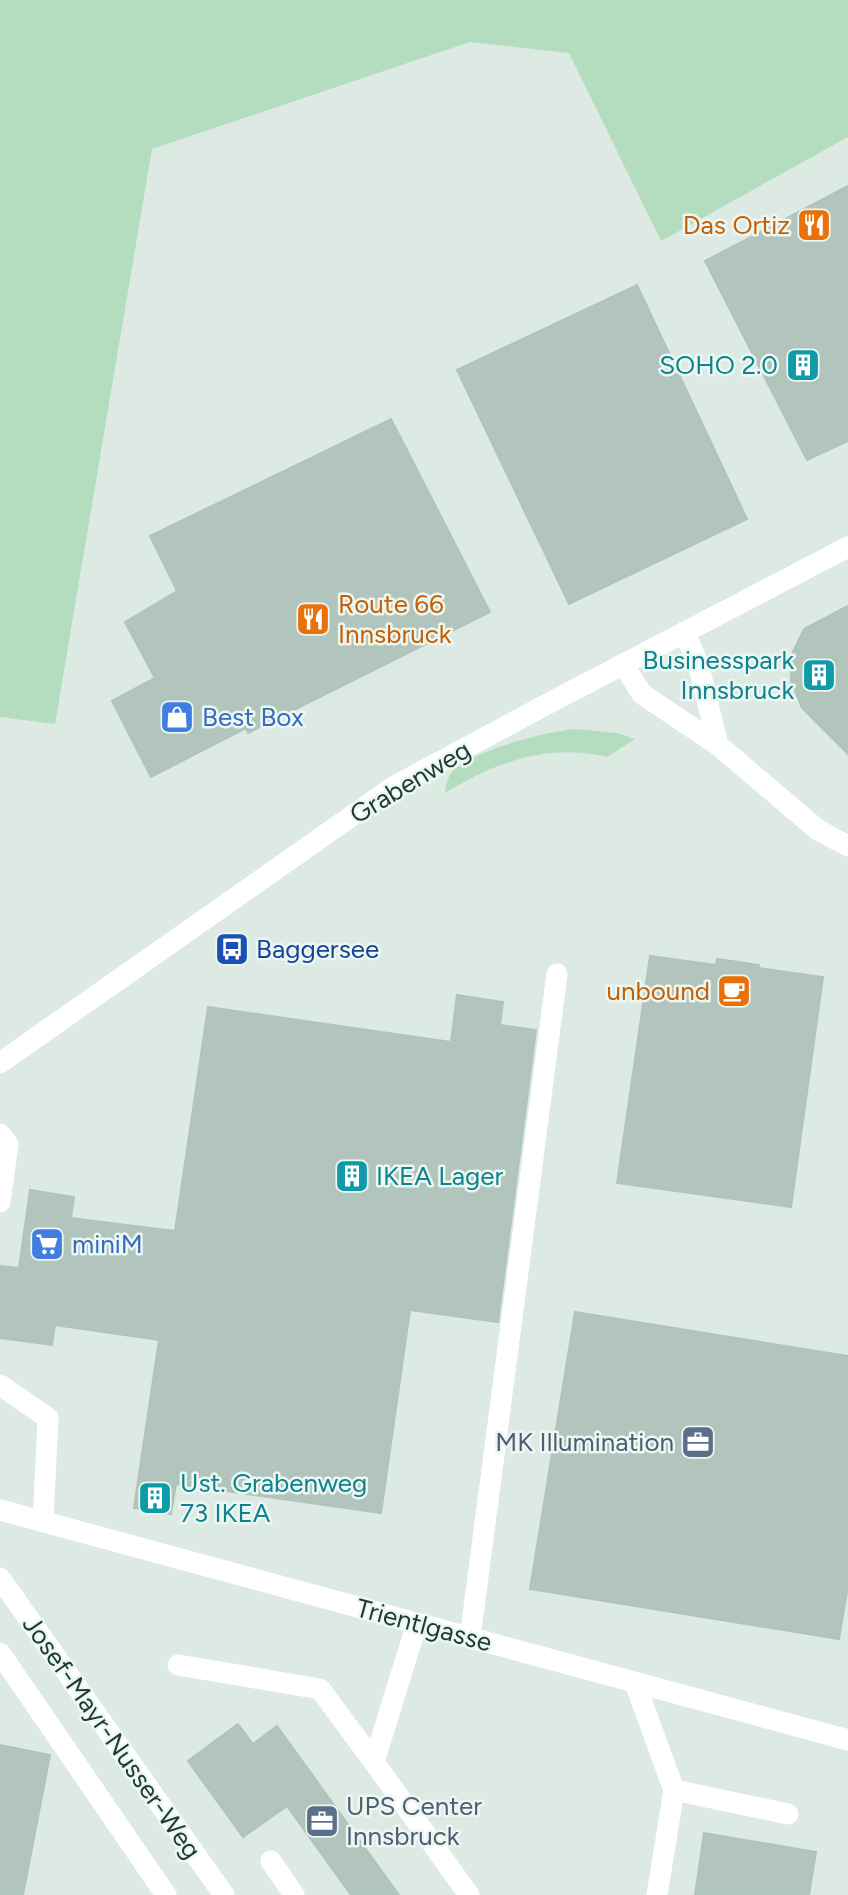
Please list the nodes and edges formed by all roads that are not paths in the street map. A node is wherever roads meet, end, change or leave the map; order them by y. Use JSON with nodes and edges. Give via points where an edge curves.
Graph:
{"nodes":[{"id":1,"x":848,"y":547,"type":"edge"},
{"id":2,"x":684,"y":632,"type":"junction"},
{"id":3,"x":623,"y":664,"type":"junction"},
{"id":4,"x":718,"y":745,"type":"junction"},
{"id":5,"x":848,"y":846,"type":"edge"},
{"id":6,"x":557,"y":974,"type":"dead end"},
{"id":7,"x":0,"y":1063,"type":"edge"},
{"id":8,"x":0,"y":1134,"type":"edge"},
{"id":9,"x":0,"y":1202,"type":"edge"},
{"id":10,"x":0,"y":1385,"type":"edge"},
{"id":11,"x":0,"y":1510,"type":"edge"},
{"id":12,"x":43,"y":1522,"type":"junction"},
{"id":13,"x":0,"y":1578,"type":"edge"},
{"id":14,"x":417,"y":1623,"type":"junction"},
{"id":15,"x":470,"y":1638,"type":"junction"},
{"id":16,"x":0,"y":1653,"type":"edge"},
{"id":17,"x":178,"y":1665,"type":"dead end"},
{"id":18,"x":635,"y":1682,"type":"junction"},
{"id":19,"x":848,"y":1740,"type":"edge"},
{"id":20,"x":374,"y":1762,"type":"junction"},
{"id":21,"x":674,"y":1790,"type":"junction"},
{"id":22,"x":788,"y":1814,"type":"dead end"},
{"id":23,"x":271,"y":1861,"type":"dead end"},
{"id":24,"x":166,"y":1895,"type":"edge"},
{"id":25,"x":224,"y":1895,"type":"edge"},
{"id":26,"x":294,"y":1895,"type":"edge"},
{"id":27,"x":469,"y":1895,"type":"edge"},
{"id":28,"x":657,"y":1895,"type":"edge"}],
"edges":[{"from":1,"to":2,"type":"street","name":"Grabenweg"},
{"from":2,"to":3,"type":"street","name":"Grabenweg"},
{"from":2,"to":4,"type":"street","via":[[698,663]]},
{"from":3,"to":4,"type":"street","via":[[642,694]]},
{"from":3,"to":7,"type":"street","name":"Grabenweg","via":[[393,787]]},
{"from":4,"to":5,"type":"street","via":[[818,830]]},
{"from":6,"to":15,"type":"street"},
{"from":8,"to":9,"type":"street","via":[[8,1144]]},
{"from":10,"to":12,"type":"street","via":[[48,1418]]},
{"from":11,"to":12,"type":"street","name":"Trientlgasse"},
{"from":12,"to":14,"type":"street","name":"Trientlgasse"},
{"from":13,"to":25,"type":"street","name":"Josef-Mayr-Nusser-Weg"},
{"from":14,"to":15,"type":"street","name":"Trientlgasse"},
{"from":14,"to":20,"type":"street"},
{"from":15,"to":18,"type":"street","name":"Trientlgasse"},
{"from":16,"to":24,"type":"street"},
{"from":17,"to":20,"type":"street","via":[[320,1689]]},
{"from":18,"to":19,"type":"street","name":"Trientlgasse"},
{"from":18,"to":21,"type":"street"},
{"from":20,"to":27,"type":"street"},
{"from":21,"to":22,"type":"street"},
{"from":21,"to":28,"type":"street"},
{"from":23,"to":26,"type":"street"}]}
